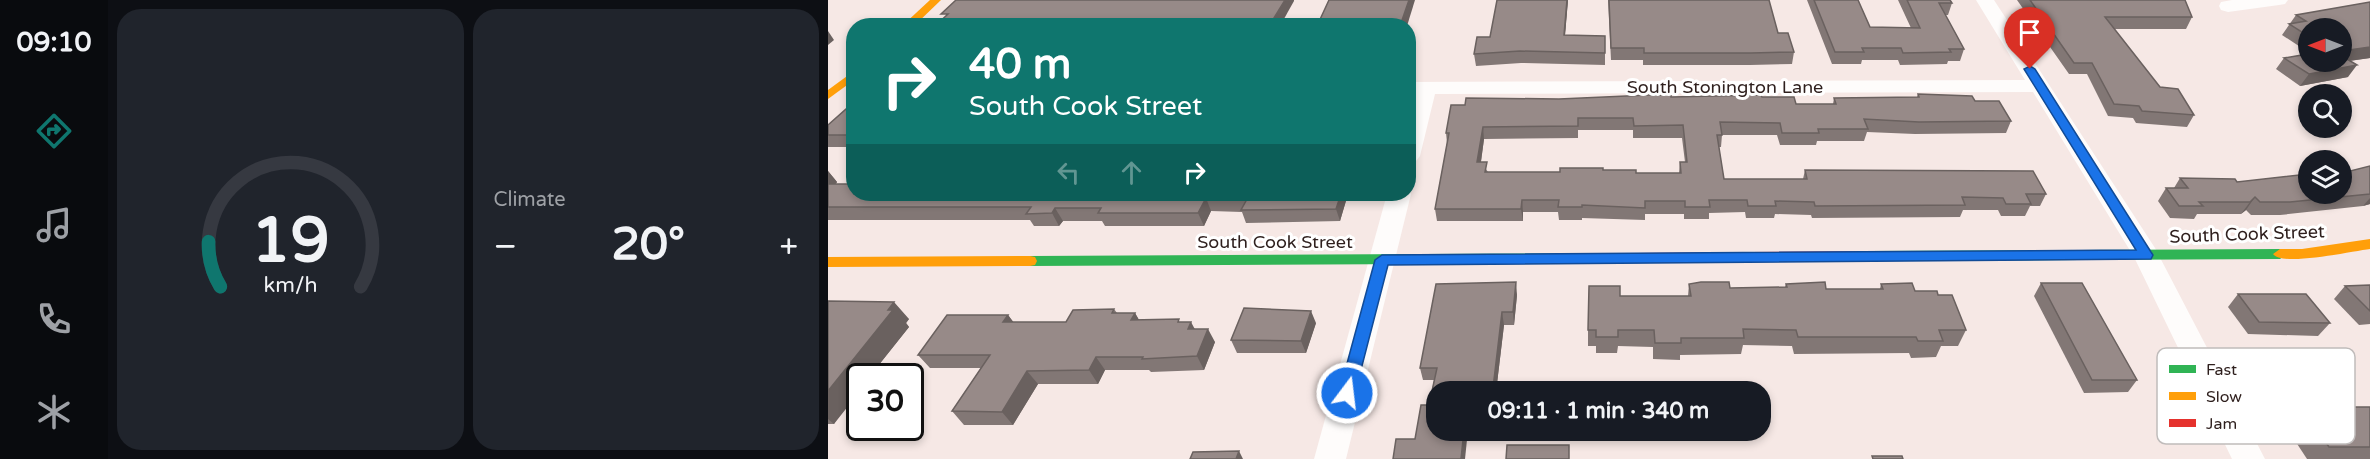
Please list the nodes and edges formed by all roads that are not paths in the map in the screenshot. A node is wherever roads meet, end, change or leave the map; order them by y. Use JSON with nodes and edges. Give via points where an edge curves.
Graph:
{"nodes":[{"id":1,"x":936,"y":0,"type":"edge"},
{"id":2,"x":1985,"y":0,"type":"edge"},
{"id":3,"x":2279,"y":0,"type":"edge"},
{"id":4,"x":2228,"y":6,"type":"dead end"},
{"id":5,"x":917,"y":18,"type":"edge"},
{"id":6,"x":2041,"y":87,"type":"junction"},
{"id":7,"x":1417,"y":88,"type":"edge"},
{"id":8,"x":1397,"y":201,"type":"edge"},
{"id":9,"x":2370,"y":244,"type":"edge"},
{"id":10,"x":2146,"y":255,"type":"junction"},
{"id":11,"x":1382,"y":260,"type":"junction"},
{"id":12,"x":828,"y":262,"type":"edge"},
{"id":13,"x":2193,"y":348,"type":"edge"},
{"id":14,"x":2241,"y":444,"type":"edge"},
{"id":15,"x":1330,"y":459,"type":"edge"},
{"id":16,"x":2249,"y":459,"type":"edge"}],
"edges":[{"from":1,"to":5,"type":"street"},
{"from":2,"to":6,"type":"street"},
{"from":3,"to":4,"type":"street"},
{"from":6,"to":7,"type":"street","name":"South Stonington Lane"},
{"from":6,"to":10,"type":"street"},
{"from":8,"to":11,"type":"street"},
{"from":9,"to":10,"type":"street","name":"South Cook Street","via":[[2302,254]]},
{"from":10,"to":11,"type":"street","name":"South Cook Street"},
{"from":10,"to":13,"type":"street"},
{"from":11,"to":12,"type":"street","name":"South Cook Street"},
{"from":11,"to":15,"type":"street"},
{"from":14,"to":16,"type":"street"}]}
